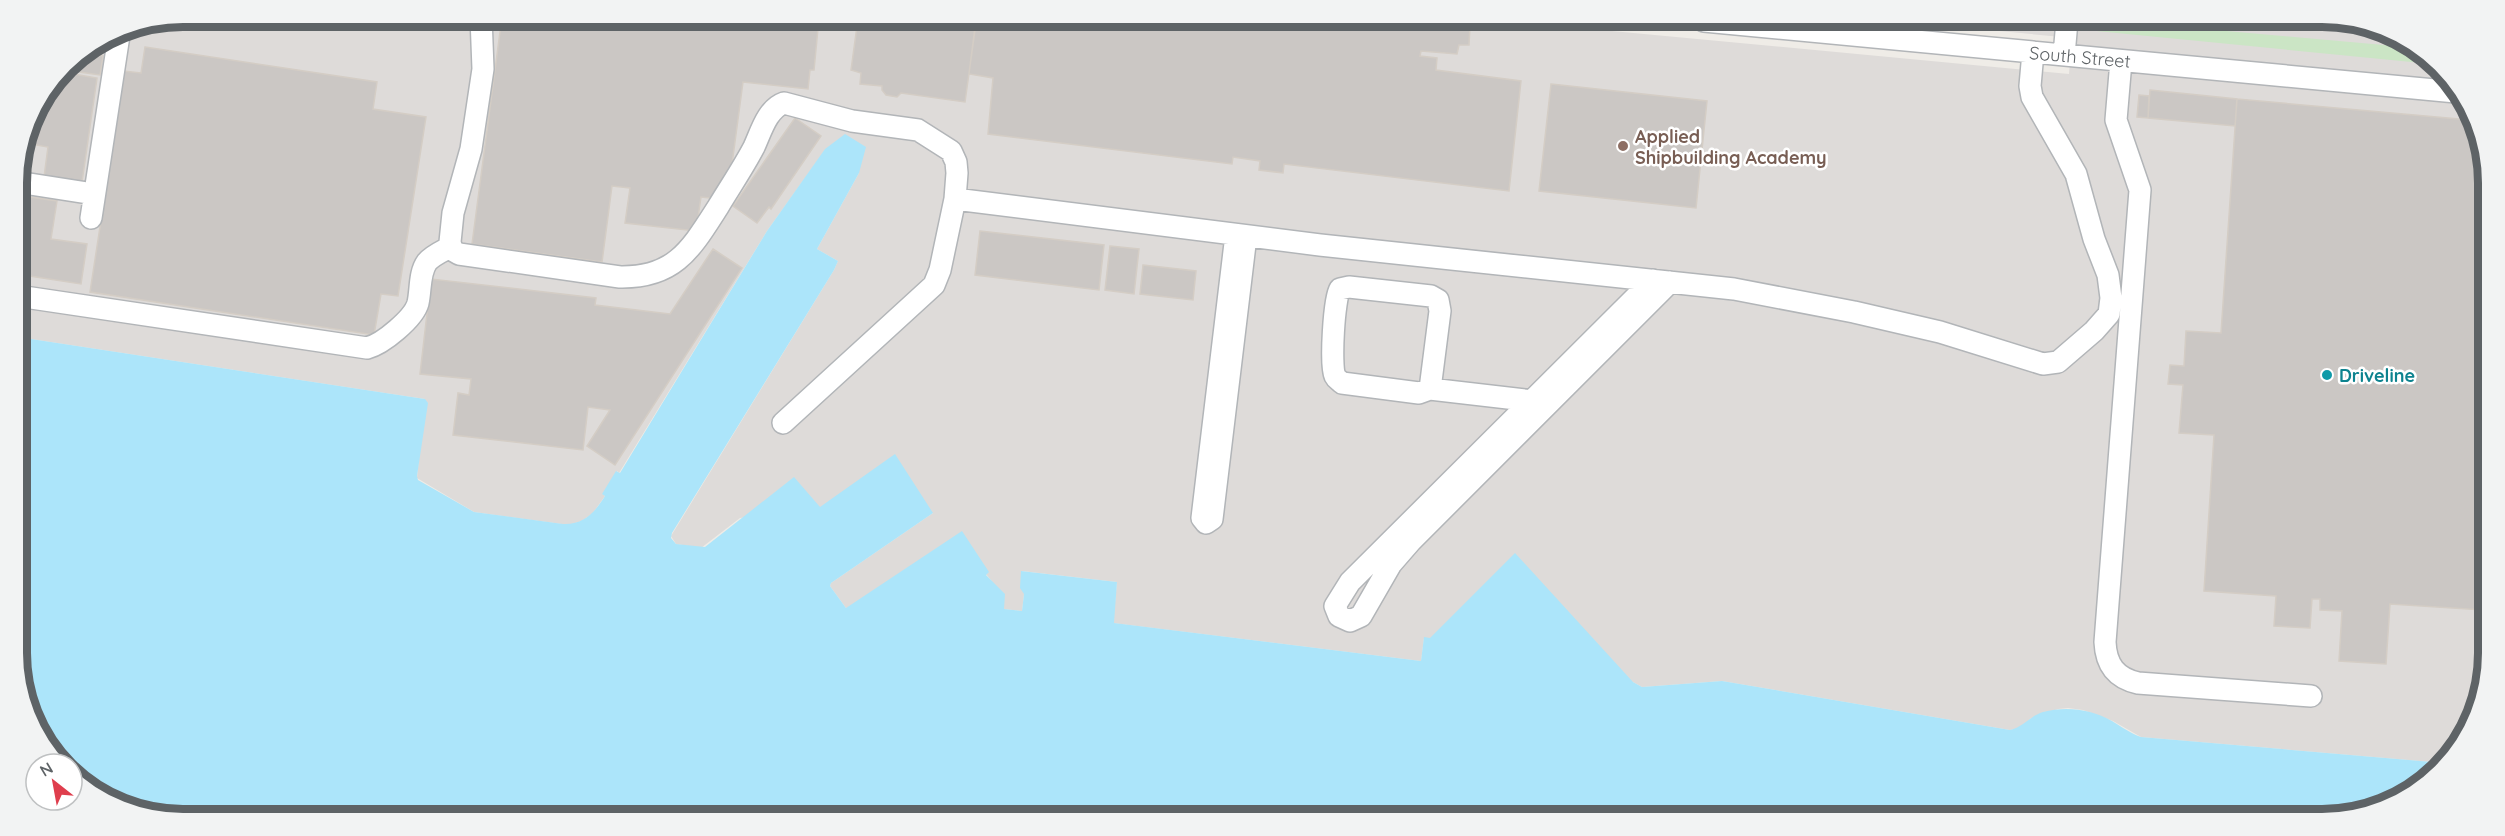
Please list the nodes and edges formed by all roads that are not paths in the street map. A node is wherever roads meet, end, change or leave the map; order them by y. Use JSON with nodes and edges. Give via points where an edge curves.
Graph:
{"nodes":[{"id":1,"x":481,"y":27,"type":"edge"},
{"id":2,"x":1768,"y":27,"type":"edge"},
{"id":3,"x":2066,"y":27,"type":"edge"},
{"id":4,"x":118,"y":41,"type":"edge"},
{"id":5,"x":2033,"y":52,"type":"junction"},
{"id":6,"x":2064,"y":55,"type":"junction"},
{"id":7,"x":2121,"y":61,"type":"junction"},
{"id":8,"x":2448,"y":91,"type":"edge"},
{"id":9,"x":27,"y":184,"type":"edge"},
{"id":10,"x":94,"y":194,"type":"junction"},
{"id":11,"x":955,"y":199,"type":"junction"},
{"id":12,"x":91,"y":218,"type":"dead end"},
{"id":13,"x":1241,"y":236,"type":"junction"},
{"id":14,"x":450,"y":247,"type":"junction"},
{"id":15,"x":1662,"y":281,"type":"junction"},
{"id":16,"x":27,"y":297,"type":"edge"},
{"id":17,"x":1430,"y":389,"type":"junction"},
{"id":18,"x":1533,"y":401,"type":"junction"},
{"id":19,"x":783,"y":423,"type":"dead end"},
{"id":20,"x":2311,"y":696,"type":"dead end"}],
"edges":[{"from":1,"to":14,"type":"street","via":[[483,69],[471,149],[453,213]]},
{"from":2,"to":5,"type":"street","name":"South Street"},
{"from":3,"to":6,"type":"street"},
{"from":4,"to":10,"type":"street"},
{"from":5,"to":6,"type":"street","name":"South Street"},
{"from":5,"to":15,"type":"street","via":[[2032,97],[2076,174],[2108,275],[2111,298],[2111,309],[2104,319],[2058,362],[2043,364],[1940,332],[1854,312],[1758,293]]},
{"from":6,"to":7,"type":"street","name":"South Street"},
{"from":7,"to":8,"type":"street","name":"South Street"},
{"from":7,"to":20,"type":"street","via":[[2116,120],[2140,190],[2105,642],[2108,661],[2119,676],[2138,683]]},
{"from":9,"to":10,"type":"street"},
{"from":10,"to":12,"type":"street"},
{"from":11,"to":13,"type":"street"},
{"from":11,"to":14,"type":"street","via":[[954,155],[923,132],[852,121],[784,103],[771,113],[743,167],[695,243],[662,270],[639,278],[620,277],[467,256]]},
{"from":11,"to":19,"type":"street","via":[[934,285]]},
{"from":13,"to":13,"type":"street","via":[[1212,519],[1206,523],[1202,518]]},
{"from":13,"to":15,"type":"street"},
{"from":14,"to":16,"type":"street","via":[[432,257],[424,267],[411,315],[383,340],[367,348]]},
{"from":15,"to":18,"type":"street"},
{"from":15,"to":18,"type":"street","via":[[1411,541],[1391,564],[1358,619],[1346,621],[1339,616],[1335,606],[1350,582]]},
{"from":17,"to":17,"type":"street","via":[[1419,393],[1338,380],[1334,363],[1336,300],[1340,289],[1431,296],[1438,300]]},
{"from":17,"to":18,"type":"street"}]}
